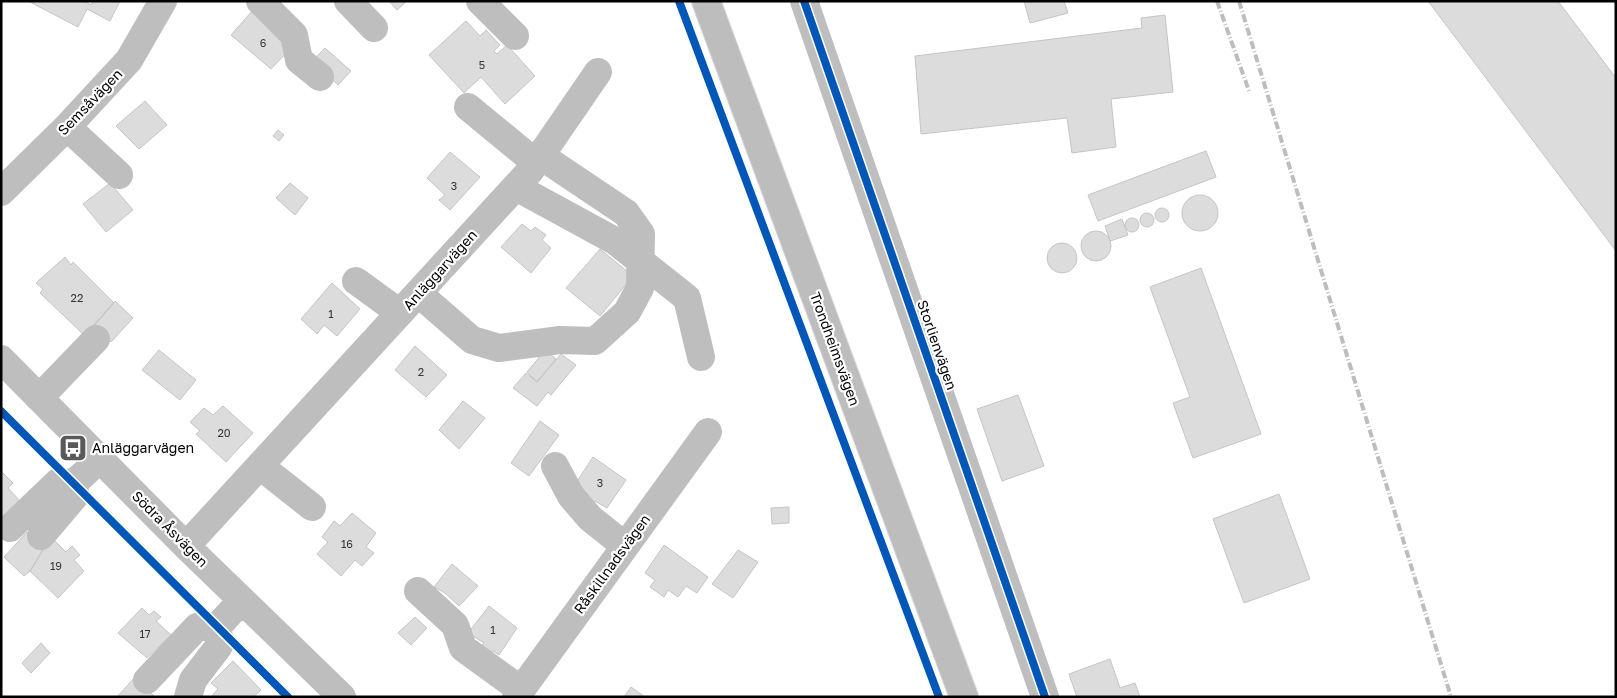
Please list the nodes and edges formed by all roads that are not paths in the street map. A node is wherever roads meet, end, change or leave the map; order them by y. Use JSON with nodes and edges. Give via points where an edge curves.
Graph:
{"nodes":[{"id":1,"x":163,"y":1,"type":"edge"},
{"id":2,"x":260,"y":1,"type":"edge"},
{"id":3,"x":348,"y":1,"type":"edge"},
{"id":4,"x":480,"y":1,"type":"edge"},
{"id":5,"x":706,"y":1,"type":"edge"},
{"id":6,"x":804,"y":1,"type":"edge"},
{"id":7,"x":374,"y":28,"type":"dead end"},
{"id":8,"x":515,"y":36,"type":"dead end"},
{"id":9,"x":598,"y":72,"type":"dead end"},
{"id":10,"x":320,"y":77,"type":"dead end"},
{"id":11,"x":468,"y":106,"type":"dead end"},
{"id":12,"x":67,"y":127,"type":"junction"},
{"id":13,"x":539,"y":159,"type":"junction"},
{"id":14,"x":119,"y":175,"type":"dead end"},
{"id":15,"x":516,"y":187,"type":"junction"},
{"id":16,"x":1,"y":192,"type":"edge"},
{"id":17,"x":641,"y":261,"type":"junction"},
{"id":18,"x":356,"y":281,"type":"dead end"},
{"id":19,"x":418,"y":293,"type":"junction"},
{"id":20,"x":400,"y":313,"type":"junction"},
{"id":21,"x":96,"y":339,"type":"dead end"},
{"id":22,"x":702,"y":357,"type":"dead end"},
{"id":23,"x":1,"y":359,"type":"edge"},
{"id":24,"x":39,"y":398,"type":"junction"},
{"id":25,"x":708,"y":432,"type":"dead end"},
{"id":26,"x":100,"y":458,"type":"junction"},
{"id":27,"x":260,"y":466,"type":"junction"},
{"id":28,"x":555,"y":466,"type":"dead end"},
{"id":29,"x":74,"y":483,"type":"junction"},
{"id":30,"x":312,"y":507,"type":"dead end"},
{"id":31,"x":10,"y":528,"type":"dead end"},
{"id":32,"x":41,"y":536,"type":"dead end"},
{"id":33,"x":186,"y":546,"type":"junction"},
{"id":34,"x":625,"y":546,"type":"junction"},
{"id":35,"x":418,"y":591,"type":"dead end"},
{"id":36,"x":242,"y":600,"type":"junction"},
{"id":37,"x":218,"y":626,"type":"junction"},
{"id":38,"x":147,"y":680,"type":"dead end"},
{"id":39,"x":519,"y":695,"type":"edge"},
{"id":40,"x":188,"y":697,"type":"edge"},
{"id":41,"x":342,"y":697,"type":"edge"},
{"id":42,"x":964,"y":697,"type":"edge"},
{"id":43,"x":1045,"y":697,"type":"edge"}],
"edges":[{"from":1,"to":12,"type":"street","name":"Semsåvägen","via":[[130,60]]},
{"from":2,"to":10,"type":"street","via":[[294,35],[299,60]]},
{"from":3,"to":7,"type":"street"},
{"from":4,"to":8,"type":"street"},
{"from":5,"to":42,"type":"main road","name":"Trondheimsvägen"},
{"from":6,"to":43,"type":"street","name":"Storlienvägen"},
{"from":9,"to":13,"type":"street","name":"Anläggarvägen"},
{"from":11,"to":13,"type":"street"},
{"from":12,"to":14,"type":"street"},
{"from":12,"to":16,"type":"street","name":"Semsåvägen"},
{"from":13,"to":15,"type":"street","name":"Anläggarvägen"},
{"from":13,"to":17,"type":"street","via":[[626,213],[641,234]]},
{"from":15,"to":17,"type":"street","via":[[615,242]]},
{"from":15,"to":19,"type":"street","name":"Anläggarvägen"},
{"from":17,"to":19,"type":"street","via":[[640,288],[627,312],[595,341],[560,340],[500,348],[472,340]]},
{"from":17,"to":22,"type":"street","via":[[687,298]]},
{"from":18,"to":20,"type":"street"},
{"from":19,"to":20,"type":"street","name":"Anläggarvägen"},
{"from":20,"to":27,"type":"street","name":"Anläggarvägen"},
{"from":21,"to":24,"type":"street"},
{"from":23,"to":24,"type":"street","name":"Södra Åsvägen"},
{"from":24,"to":26,"type":"street","name":"Södra Åsvägen"},
{"from":25,"to":34,"type":"street","name":"Råskillnadsvägen"},
{"from":26,"to":29,"type":"street"},
{"from":26,"to":33,"type":"street","name":"Södra Åsvägen"},
{"from":27,"to":30,"type":"street"},
{"from":27,"to":33,"type":"street","name":"Anläggarvägen"},
{"from":28,"to":34,"type":"street","via":[[571,496],[590,518]]},
{"from":29,"to":31,"type":"street","via":[[58,482]]},
{"from":29,"to":32,"type":"street","via":[[75,496]]},
{"from":33,"to":36,"type":"street","name":"Södra Åsvägen"},
{"from":34,"to":39,"type":"street","name":"Råskillnadsvägen"},
{"from":35,"to":39,"type":"street","via":[[455,625],[463,648]]},
{"from":36,"to":37,"type":"street"},
{"from":36,"to":41,"type":"street","name":"Södra Åsvägen"},
{"from":37,"to":38,"type":"street","via":[[198,627]]},
{"from":37,"to":40,"type":"street","via":[[219,646],[193,680]]}]}
